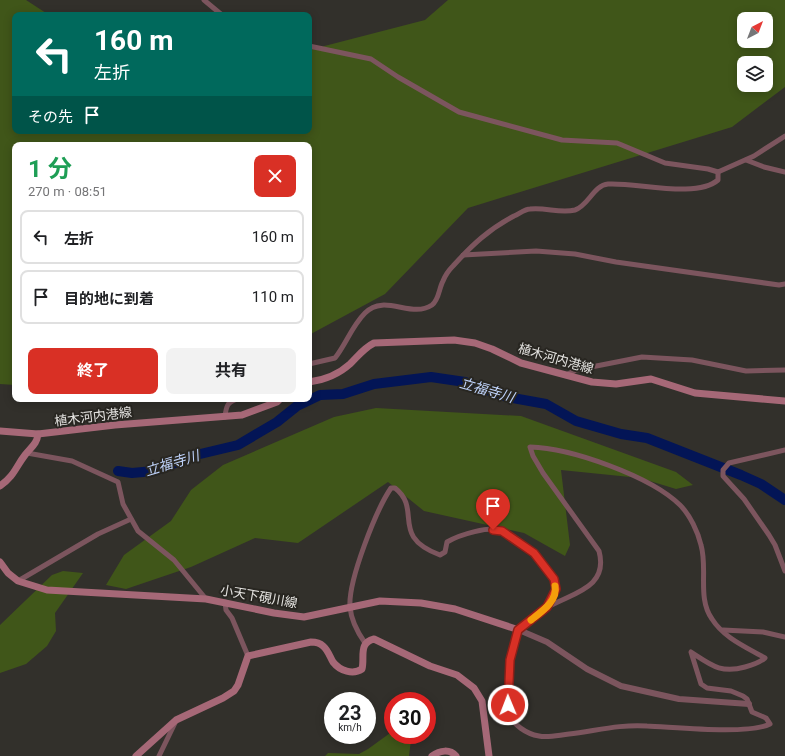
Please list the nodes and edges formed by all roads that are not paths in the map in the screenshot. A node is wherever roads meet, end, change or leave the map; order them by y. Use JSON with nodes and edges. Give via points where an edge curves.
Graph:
{"nodes":[{"id":1,"x":204,"y":0,"type":"edge"},
{"id":2,"x":218,"y":12,"type":"edge"},
{"id":3,"x":312,"y":47,"type":"edge"},
{"id":4,"x":785,"y":136,"type":"edge"},
{"id":5,"x":746,"y":160,"type":"junction"},
{"id":6,"x":718,"y":172,"type":"junction"},
{"id":7,"x":785,"y":172,"type":"edge"},
{"id":8,"x":463,"y":255,"type":"junction"},
{"id":9,"x":785,"y":284,"type":"edge"},
{"id":10,"x":312,"y":363,"type":"edge"},
{"id":11,"x":785,"y":370,"type":"edge"},
{"id":12,"x":565,"y":375,"type":"junction"},
{"id":13,"x":312,"y":381,"type":"edge"},
{"id":14,"x":785,"y":401,"type":"edge"},
{"id":15,"x":229,"y":402,"type":"edge"},
{"id":16,"x":276,"y":402,"type":"edge"},
{"id":17,"x":225,"y":417,"type":"junction"},
{"id":18,"x":0,"y":431,"type":"edge"},
{"id":19,"x":38,"y":434,"type":"junction"},
{"id":20,"x":785,"y":450,"type":"edge"},
{"id":21,"x":27,"y":453,"type":"junction"},
{"id":22,"x":0,"y":486,"type":"edge"},
{"id":23,"x":131,"y":519,"type":"junction"},
{"id":24,"x":0,"y":562,"type":"edge"},
{"id":25,"x":785,"y":571,"type":"edge"},
{"id":26,"x":18,"y":581,"type":"junction"},
{"id":27,"x":206,"y":599,"type":"junction"},
{"id":28,"x":225,"y":602,"type":"junction"},
{"id":29,"x":350,"y":607,"type":"junction"},
{"id":30,"x":547,"y":607,"type":"junction"},
{"id":31,"x":518,"y":630,"type":"junction"},
{"id":32,"x":723,"y":630,"type":"junction"},
{"id":33,"x":785,"y":637,"type":"edge"},
{"id":34,"x":365,"y":643,"type":"junction"},
{"id":35,"x":248,"y":656,"type":"junction"},
{"id":36,"x":749,"y":704,"type":"junction"},
{"id":37,"x":176,"y":720,"type":"junction"},
{"id":38,"x":136,"y":756,"type":"edge"},
{"id":39,"x":159,"y":756,"type":"edge"},
{"id":40,"x":432,"y":756,"type":"edge"},
{"id":41,"x":456,"y":756,"type":"edge"},
{"id":42,"x":489,"y":756,"type":"edge"}],
"edges":[{"from":1,"to":2,"type":"street"},
{"from":3,"to":6,"type":"street","via":[[371,59],[458,112],[562,140],[617,143],[665,163],[708,168]]},
{"from":4,"to":5,"type":"street"},
{"from":5,"to":6,"type":"street"},
{"from":5,"to":7,"type":"street"},
{"from":6,"to":8,"type":"street","via":[[718,180],[708,186],[660,188],[606,184],[581,208],[565,212],[528,208],[480,238]]},
{"from":8,"to":9,"type":"street","via":[[536,251],[575,254],[616,262]]},
{"from":8,"to":10,"type":"street","via":[[443,280],[432,305],[419,309],[378,305],[366,313],[335,358]]},
{"from":11,"to":12,"type":"street","via":[[746,371],[692,360],[642,357],[576,370]]},
{"from":12,"to":13,"type":"main road","name":"植木河内港線","via":[[521,363],[475,343],[446,340],[374,343],[342,370],[332,376]]},
{"from":12,"to":14,"type":"main road","name":"植木河内港線","via":[[592,382],[616,384],[651,379],[695,393]]},
{"from":15,"to":17,"type":"street"},
{"from":16,"to":17,"type":"main road","name":"植木河内港線","via":[[242,415]]},
{"from":17,"to":19,"type":"main road","name":"植木河内港線","via":[[121,424]]},
{"from":18,"to":19,"type":"main road","name":"植木河内港線"},
{"from":19,"to":21,"type":"main road","via":[[35,445]]},
{"from":20,"to":25,"type":"street","via":[[729,463],[723,470],[723,476],[744,499],[775,545]]},
{"from":21,"to":22,"type":"main road","via":[[10,479]]},
{"from":21,"to":23,"type":"street","via":[[72,461],[115,480],[119,484],[121,500]]},
{"from":23,"to":26,"type":"street","via":[[98,534]]},
{"from":23,"to":27,"type":"street","via":[[138,531],[174,560]]},
{"from":24,"to":26,"type":"main road","name":"小天下硯川線"},
{"from":26,"to":27,"type":"main road","name":"小天下硯川線","via":[[47,590]]},
{"from":27,"to":28,"type":"main road","name":"小天下硯川線"},
{"from":28,"to":29,"type":"main road","name":"小天下硯川線","via":[[274,613],[304,616]]},
{"from":28,"to":35,"type":"street","via":[[226,610]]},
{"from":29,"to":30,"type":"street","via":[[350,592],[368,535],[384,498],[391,488],[395,488],[402,493],[406,501],[413,538],[428,550],[440,554],[445,552],[447,542],[453,538],[484,530],[502,531],[534,553],[554,579],[556,589]]},
{"from":29,"to":31,"type":"main road","name":"小天下硯川線","via":[[380,601],[421,603],[455,609]]},
{"from":29,"to":34,"type":"street","via":[[358,633]]},
{"from":30,"to":31,"type":"street"},
{"from":30,"to":32,"type":"street","via":[[591,584],[600,571],[601,560],[599,551],[543,473],[530,447],[545,447],[571,454],[633,475],[655,486],[681,506],[701,545],[704,560],[704,600],[712,620]]},
{"from":31,"to":36,"type":"street","via":[[547,642],[588,669],[622,686],[679,699]]},
{"from":31,"to":36,"type":"street","via":[[510,660],[510,714],[515,723],[533,734],[554,736],[623,726],[714,729],[770,724],[766,718],[752,712]]},
{"from":32,"to":33,"type":"street","via":[[762,632]]},
{"from":32,"to":36,"type":"street","via":[[729,638],[765,658],[752,666],[723,670],[691,652],[701,684],[707,688],[731,691],[743,696]]},
{"from":34,"to":35,"type":"main road","via":[[364,662],[362,669],[357,672],[340,668],[324,646],[318,643],[311,642]]},
{"from":34,"to":42,"type":"main road","via":[[374,639],[381,641],[430,666],[457,675],[474,688],[482,701]]},
{"from":35,"to":37,"type":"main road","via":[[234,691]]},
{"from":37,"to":38,"type":"main road"},
{"from":37,"to":39,"type":"street"},
{"from":40,"to":41,"type":"main road","via":[[444,751],[453,752]]}]}
